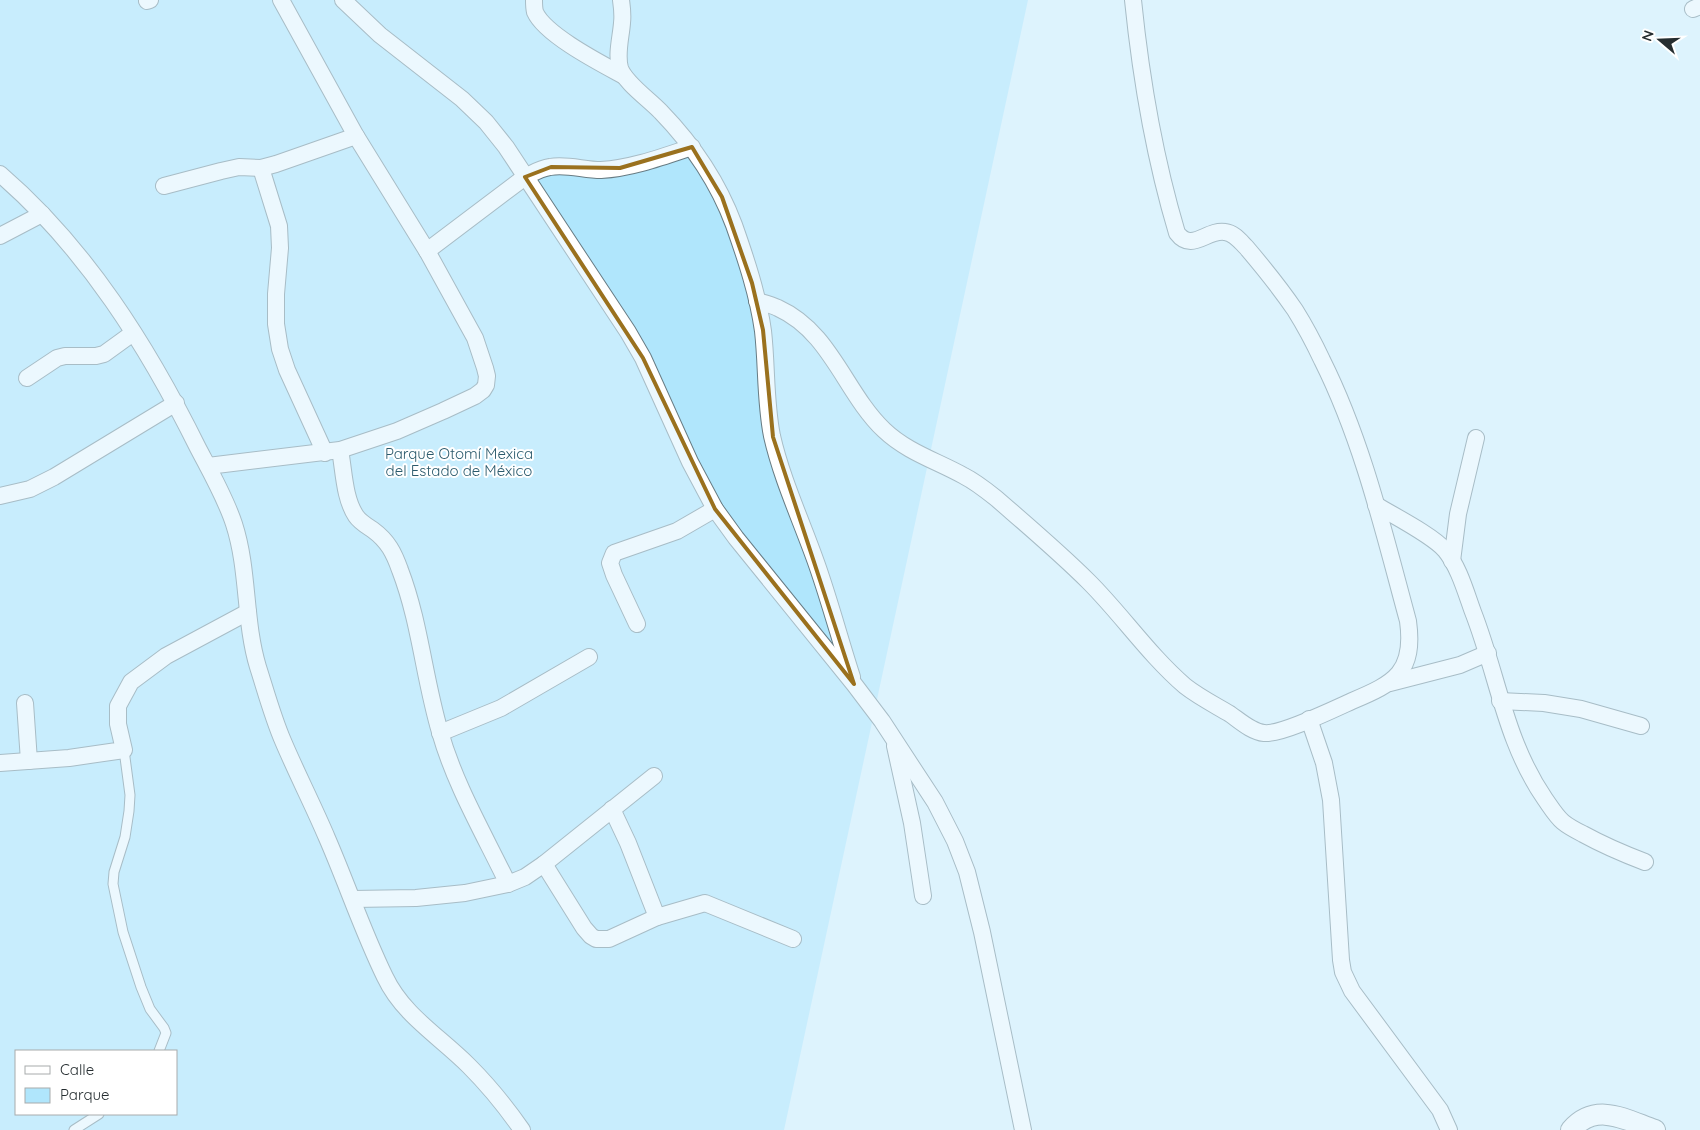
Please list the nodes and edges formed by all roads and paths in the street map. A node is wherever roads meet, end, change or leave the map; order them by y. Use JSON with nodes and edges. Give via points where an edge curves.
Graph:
{"nodes":[{"id":1,"x":281,"y":0,"type":"edge"},
{"id":2,"x":343,"y":0,"type":"edge"},
{"id":3,"x":534,"y":0,"type":"edge"},
{"id":4,"x":621,"y":0,"type":"edge"},
{"id":5,"x":1133,"y":0,"type":"edge"},
{"id":6,"x":1700,"y":6,"type":"edge"},
{"id":7,"x":1700,"y":13,"type":"edge"},
{"id":8,"x":624,"y":76,"type":"junction"},
{"id":9,"x":356,"y":136,"type":"junction"},
{"id":10,"x":692,"y":147,"type":"junction"},
{"id":11,"x":261,"y":168,"type":"junction"},
{"id":12,"x":0,"y":174,"type":"edge"},
{"id":13,"x":525,"y":177,"type":"junction"},
{"id":14,"x":164,"y":186,"type":"dead end"},
{"id":15,"x":42,"y":214,"type":"junction"},
{"id":16,"x":0,"y":236,"type":"edge"},
{"id":17,"x":427,"y":251,"type":"junction"},
{"id":18,"x":757,"y":301,"type":"junction"},
{"id":19,"x":133,"y":333,"type":"junction"},
{"id":20,"x":27,"y":378,"type":"dead end"},
{"id":21,"x":176,"y":402,"type":"junction"},
{"id":22,"x":1476,"y":438,"type":"dead end"},
{"id":23,"x":333,"y":452,"type":"junction"},
{"id":24,"x":208,"y":466,"type":"junction"},
{"id":25,"x":0,"y":496,"type":"edge"},
{"id":26,"x":1376,"y":505,"type":"junction"},
{"id":27,"x":715,"y":510,"type":"junction"},
{"id":28,"x":1452,"y":561,"type":"junction"},
{"id":29,"x":248,"y":612,"type":"junction"},
{"id":30,"x":637,"y":624,"type":"dead end"},
{"id":31,"x":1488,"y":653,"type":"junction"},
{"id":32,"x":589,"y":657,"type":"dead end"},
{"id":33,"x":854,"y":684,"type":"junction"},
{"id":34,"x":1385,"y":685,"type":"junction"},
{"id":35,"x":1500,"y":701,"type":"junction"},
{"id":36,"x":24,"y":703,"type":"dead end"},
{"id":37,"x":1309,"y":719,"type":"junction"},
{"id":38,"x":1641,"y":726,"type":"dead end"},
{"id":39,"x":440,"y":733,"type":"junction"},
{"id":40,"x":895,"y":740,"type":"junction"},
{"id":41,"x":124,"y":750,"type":"junction"},
{"id":42,"x":29,"y":761,"type":"junction"},
{"id":43,"x":0,"y":763,"type":"edge"},
{"id":44,"x":654,"y":776,"type":"dead end"},
{"id":45,"x":612,"y":809,"type":"junction"},
{"id":46,"x":1645,"y":862,"type":"dead end"},
{"id":47,"x":544,"y":864,"type":"junction"},
{"id":48,"x":508,"y":884,"type":"junction"},
{"id":49,"x":923,"y":896,"type":"dead end"},
{"id":50,"x":353,"y":899,"type":"junction"},
{"id":51,"x":657,"y":917,"type":"junction"},
{"id":52,"x":793,"y":939,"type":"dead end"},
{"id":53,"x":160,"y":1050,"type":"edge"},
{"id":54,"x":508,"y":1110,"type":"junction"},
{"id":55,"x":97,"y":1115,"type":"edge"},
{"id":56,"x":74,"y":1130,"type":"edge"},
{"id":57,"x":507,"y":1130,"type":"edge"},
{"id":58,"x":522,"y":1130,"type":"edge"},
{"id":59,"x":1023,"y":1130,"type":"edge"},
{"id":60,"x":1449,"y":1130,"type":"edge"},
{"id":61,"x":1571,"y":1130,"type":"edge"},
{"id":62,"x":1655,"y":1130,"type":"edge"}],
"edges":[{"from":1,"to":9,"type":"street"},
{"from":2,"to":13,"type":"street","via":[[380,35],[462,99],[486,122]]},
{"from":3,"to":8,"type":"street","via":[[534,11],[554,32],[581,52]]},
{"from":4,"to":8,"type":"street","via":[[618,58]]},
{"from":5,"to":26,"type":"street","via":[[1144,96],[1177,233],[1194,241],[1219,232],[1232,235],[1278,286],[1309,333],[1336,388]]},
{"from":6,"to":7,"type":"street","via":[[1693,9]]},
{"from":8,"to":10,"type":"street"},
{"from":9,"to":11,"type":"street"},
{"from":9,"to":17,"type":"street"},
{"from":10,"to":13,"type":"street","via":[[620,168],[551,167]]},
{"from":10,"to":18,"type":"street","via":[[722,197]]},
{"from":11,"to":14,"type":"street","via":[[221,170]]},
{"from":11,"to":23,"type":"street","via":[[279,226],[276,324],[280,349]]},
{"from":12,"to":15,"type":"street"},
{"from":13,"to":17,"type":"street"},
{"from":13,"to":27,"type":"street","via":[[643,358]]},
{"from":15,"to":16,"type":"street"},
{"from":15,"to":19,"type":"street","via":[[93,272]]},
{"from":17,"to":23,"type":"street","via":[[476,338],[487,376],[486,385],[475,396],[443,411],[397,431]]},
{"from":18,"to":33,"type":"street","via":[[763,330],[768,414],[773,437]]},
{"from":18,"to":37,"type":"street","via":[[778,307],[811,331],[884,430],[902,445],[966,477],[988,492],[1088,581],[1185,686],[1250,728],[1264,733]]},
{"from":19,"to":20,"type":"street","via":[[104,354],[58,358]]},
{"from":19,"to":21,"type":"street"},
{"from":21,"to":24,"type":"street"},
{"from":21,"to":25,"type":"street","via":[[54,477],[30,489]]},
{"from":22,"to":28,"type":"street","via":[[1458,514]]},
{"from":23,"to":24,"type":"street"},
{"from":23,"to":39,"type":"street","via":[[352,511],[390,546],[402,575]]},
{"from":24,"to":29,"type":"street","via":[[234,523]]},
{"from":26,"to":28,"type":"street","via":[[1435,541]]},
{"from":26,"to":34,"type":"street","via":[[1410,635],[1407,662]]},
{"from":27,"to":30,"type":"street","via":[[677,531],[614,553],[610,563]]},
{"from":27,"to":33,"type":"street"},
{"from":28,"to":31,"type":"street"},
{"from":29,"to":41,"type":"street","via":[[166,656],[131,682],[118,706]]},
{"from":29,"to":50,"type":"street","via":[[257,662],[282,739]]},
{"from":31,"to":34,"type":"street","via":[[1460,665]]},
{"from":31,"to":35,"type":"street"},
{"from":32,"to":39,"type":"street","via":[[501,708]]},
{"from":33,"to":40,"type":"street"},
{"from":34,"to":37,"type":"street"},
{"from":35,"to":38,"type":"street","via":[[1581,709]]},
{"from":35,"to":46,"type":"street","via":[[1524,764],[1564,822],[1605,846]]},
{"from":36,"to":42,"type":"street"},
{"from":37,"to":60,"type":"street","via":[[1324,763],[1331,800],[1343,972],[1352,991],[1440,1110]]},
{"from":39,"to":48,"type":"street","via":[[456,777]]},
{"from":40,"to":49,"type":"street"},
{"from":40,"to":59,"type":"street","via":[[935,802],[967,872]]},
{"from":41,"to":42,"type":"street"},
{"from":41,"to":53,"type":"lane","via":[[129,811],[113,884],[123,932],[143,994],[164,1028],[165,1039]]},
{"from":42,"to":43,"type":"street"},
{"from":44,"to":45,"type":"street"},
{"from":45,"to":47,"type":"street"},
{"from":45,"to":51,"type":"street"},
{"from":47,"to":48,"type":"street"},
{"from":47,"to":51,"type":"street","via":[[584,928],[596,939],[609,939]]},
{"from":48,"to":50,"type":"street","via":[[416,898]]},
{"from":50,"to":54,"type":"street","via":[[395,996],[408,1012],[468,1065]]},
{"from":51,"to":52,"type":"street","via":[[705,903]]},
{"from":54,"to":57,"type":"street"},
{"from":54,"to":58,"type":"street"},
{"from":55,"to":56,"type":"lane"},
{"from":61,"to":62,"type":"street","via":[[1580,1121],[1600,1114],[1613,1115]]}]}
